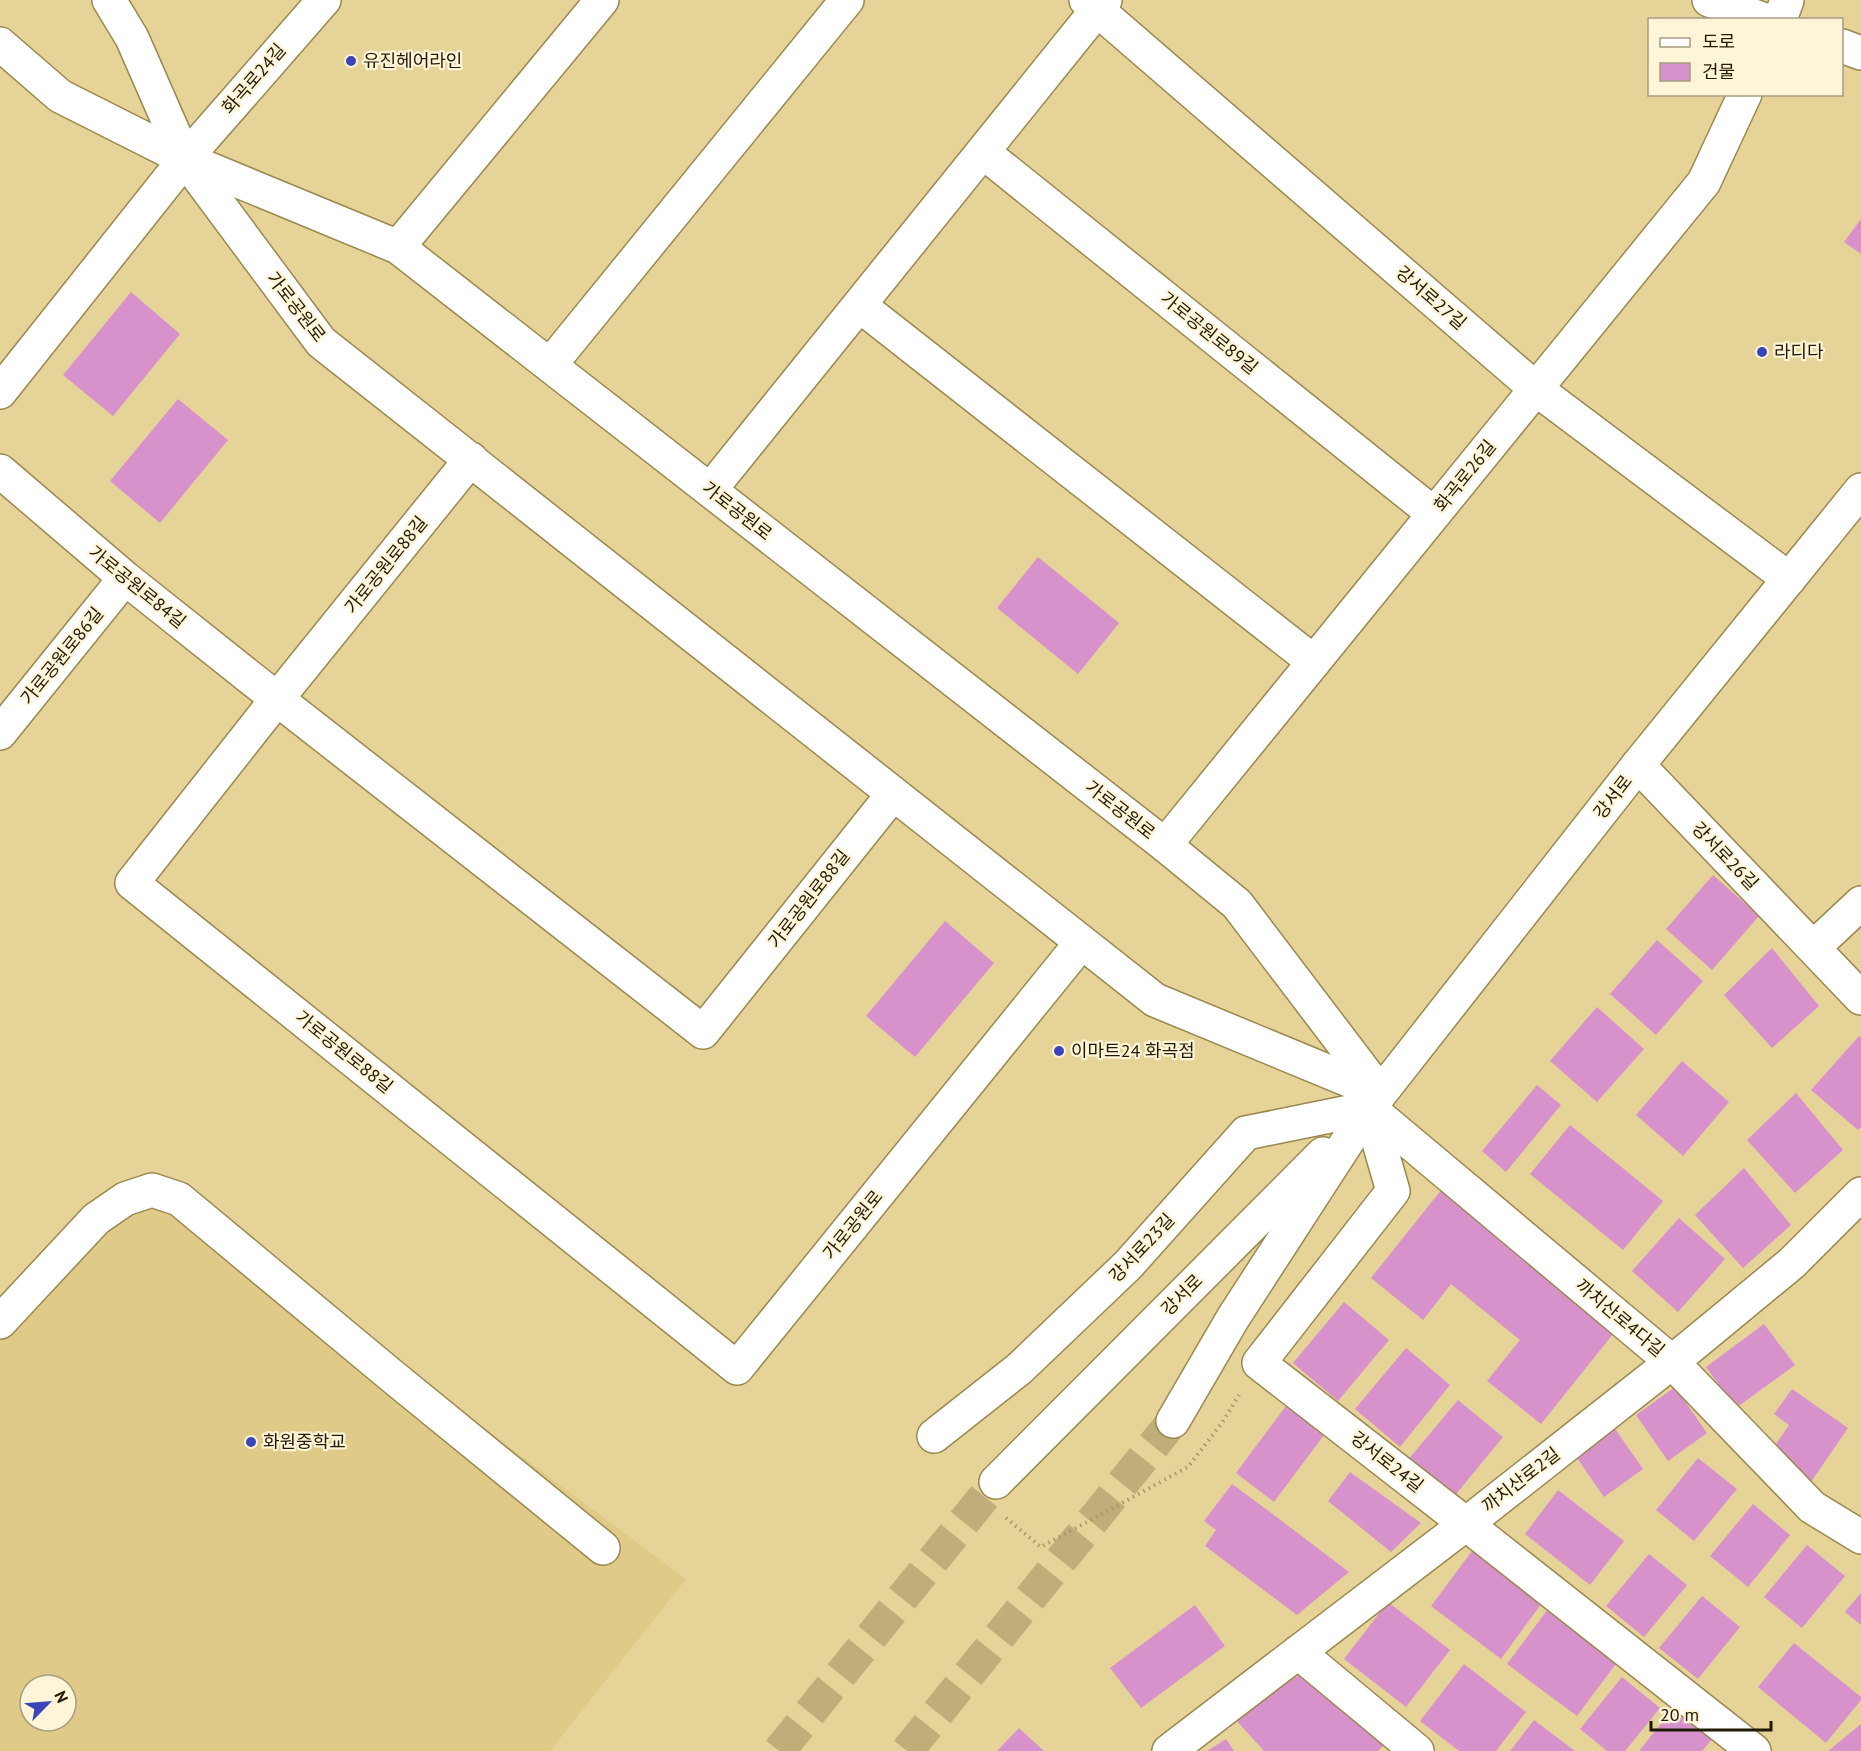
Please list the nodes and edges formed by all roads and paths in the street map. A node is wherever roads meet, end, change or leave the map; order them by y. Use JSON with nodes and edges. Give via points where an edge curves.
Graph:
{"nodes":[{"id":1,"x":109,"y":0,"type":"edge"},
{"id":2,"x":324,"y":0,"type":"edge"},
{"id":3,"x":602,"y":0,"type":"edge"},
{"id":4,"x":847,"y":0,"type":"edge"},
{"id":5,"x":1709,"y":0,"type":"edge"},
{"id":6,"x":1787,"y":0,"type":"edge"},
{"id":7,"x":1097,"y":3,"type":"edge"},
{"id":8,"x":1759,"y":18,"type":"edge"},
{"id":9,"x":1781,"y":18,"type":"edge"},
{"id":10,"x":0,"y":44,"type":"edge"},
{"id":11,"x":1843,"y":46,"type":"edge"},
{"id":12,"x":1861,"y":53,"type":"edge"},
{"id":13,"x":1744,"y":96,"type":"edge"},
{"id":14,"x":983,"y":152,"type":"junction"},
{"id":15,"x":185,"y":159,"type":"junction"},
{"id":16,"x":398,"y":247,"type":"junction"},
{"id":17,"x":859,"y":305,"type":"junction"},
{"id":18,"x":550,"y":365,"type":"junction"},
{"id":19,"x":1536,"y":389,"type":"junction"},
{"id":20,"x":0,"y":392,"type":"edge"},
{"id":21,"x":471,"y":459,"type":"junction"},
{"id":22,"x":0,"y":471,"type":"edge"},
{"id":23,"x":710,"y":490,"type":"junction"},
{"id":24,"x":1861,"y":490,"type":"edge"},
{"id":25,"x":1434,"y":514,"type":"junction"},
{"id":26,"x":125,"y":578,"type":"junction"},
{"id":27,"x":1789,"y":579,"type":"junction"},
{"id":28,"x":1314,"y":662,"type":"junction"},
{"id":29,"x":278,"y":699,"type":"junction"},
{"id":30,"x":0,"y":733,"type":"edge"},
{"id":31,"x":1638,"y":765,"type":"junction"},
{"id":32,"x":892,"y":794,"type":"junction"},
{"id":33,"x":1165,"y":845,"type":"junction"},
{"id":34,"x":1861,"y":903,"type":"edge"},
{"id":35,"x":1081,"y":944,"type":"junction"},
{"id":36,"x":1813,"y":948,"type":"junction"},
{"id":37,"x":1861,"y":998,"type":"edge"},
{"id":38,"x":1374,"y":1100,"type":"junction"},
{"id":39,"x":1861,"y":1194,"type":"edge"},
{"id":40,"x":0,"y":1322,"type":"edge"},
{"id":41,"x":1672,"y":1362,"type":"junction"},
{"id":42,"x":1259,"y":1363,"type":"junction"},
{"id":43,"x":737,"y":1368,"type":"joint"},
{"id":44,"x":1173,"y":1421,"type":"tunnel mouth"},
{"id":45,"x":934,"y":1436,"type":"dead end"},
{"id":46,"x":997,"y":1496,"type":"joint"},
{"id":47,"x":1466,"y":1524,"type":"junction"},
{"id":48,"x":1861,"y":1537,"type":"edge"},
{"id":49,"x":603,"y":1548,"type":"dead end"},
{"id":50,"x":1298,"y":1652,"type":"junction"},
{"id":51,"x":1169,"y":1751,"type":"edge"},
{"id":52,"x":1417,"y":1751,"type":"edge"},
{"id":53,"x":1754,"y":1751,"type":"edge"}],
"edges":[{"from":1,"to":15,"type":"street","name":"가로공원로","via":[[132,38]]},
{"from":2,"to":15,"type":"street","name":"화곡로24길"},
{"from":3,"to":16,"type":"street"},
{"from":4,"to":18,"type":"street"},
{"from":5,"to":8,"type":"street"},
{"from":6,"to":9,"type":"street"},
{"from":7,"to":14,"type":"street"},
{"from":7,"to":19,"type":"street","name":"강서로27길"},
{"from":10,"to":15,"type":"street","name":"가로공원로","via":[[60,96]]},
{"from":11,"to":12,"type":"street"},
{"from":13,"to":19,"type":"street","name":"화곡로26길","via":[[1704,182]]},
{"from":14,"to":17,"type":"street"},
{"from":14,"to":25,"type":"street","name":"가로공원로89길"},
{"from":15,"to":16,"type":"street","name":"가로공원로"},
{"from":15,"to":20,"type":"street"},
{"from":15,"to":21,"type":"street","name":"가로공원로","via":[[321,342]]},
{"from":16,"to":18,"type":"street","name":"가로공원로"},
{"from":17,"to":23,"type":"street"},
{"from":17,"to":28,"type":"street"},
{"from":18,"to":23,"type":"street","name":"가로공원로"},
{"from":19,"to":25,"type":"street","name":"화곡로26길"},
{"from":19,"to":27,"type":"street","name":"강서로27길"},
{"from":21,"to":29,"type":"street","name":"가로공원로88길"},
{"from":21,"to":32,"type":"street","name":"가로공원로"},
{"from":22,"to":26,"type":"street","name":"가로공원로84길"},
{"from":23,"to":33,"type":"street","name":"가로공원로"},
{"from":24,"to":27,"type":"street","name":"강서로"},
{"from":25,"to":28,"type":"street","name":"화곡로26길"},
{"from":26,"to":29,"type":"street","name":"가로공원로84길"},
{"from":26,"to":30,"type":"street","name":"가로공원로86길"},
{"from":27,"to":31,"type":"street","name":"강서로"},
{"from":28,"to":33,"type":"street","name":"화곡로26길"},
{"from":29,"to":32,"type":"street","name":"가로공원로88길","via":[[703,1032]]},
{"from":29,"to":43,"type":"street","name":"가로공원로88길","via":[[132,883]]},
{"from":31,"to":36,"type":"street","name":"강서로26길"},
{"from":31,"to":38,"type":"street","name":"강서로"},
{"from":32,"to":35,"type":"street","name":"가로공원로"},
{"from":33,"to":38,"type":"street","name":"가로공원로","via":[[1237,904]]},
{"from":34,"to":36,"type":"street"},
{"from":35,"to":38,"type":"street","name":"가로공원로","via":[[1155,1000]]},
{"from":35,"to":43,"type":"street","name":"가로공원로"},
{"from":36,"to":37,"type":"street","name":"강서로26길"},
{"from":38,"to":41,"type":"street","name":"까치산로4다길"},
{"from":38,"to":42,"type":"street","via":[[1394,1191]]},
{"from":38,"to":44,"type":"street","name":"강서로","via":[[1233,1318]]},
{"from":38,"to":45,"type":"street","name":"강서로23길","via":[[1246,1133],[1128,1265],[1018,1369]]},
{"from":38,"to":46,"type":"street","name":"강서로"},
{"from":39,"to":41,"type":"street","name":"까치산로2길","via":[[1792,1263]]},
{"from":40,"to":49,"type":"street","via":[[105,1212],[125,1199],[152,1190],[179,1199]]},
{"from":41,"to":47,"type":"street","name":"까치산로2길"},
{"from":41,"to":48,"type":"street","name":"까치산로4다길","via":[[1812,1507]]},
{"from":42,"to":46,"type":"path","via":[[1222,1423],[1188,1467],[1041,1547]]},
{"from":42,"to":47,"type":"street","name":"강서로24길"},
{"from":47,"to":50,"type":"street","name":"까치산로2길"},
{"from":47,"to":53,"type":"street","name":"강서로24길"},
{"from":50,"to":51,"type":"street","name":"까치산로2길"},
{"from":50,"to":52,"type":"street"}]}
